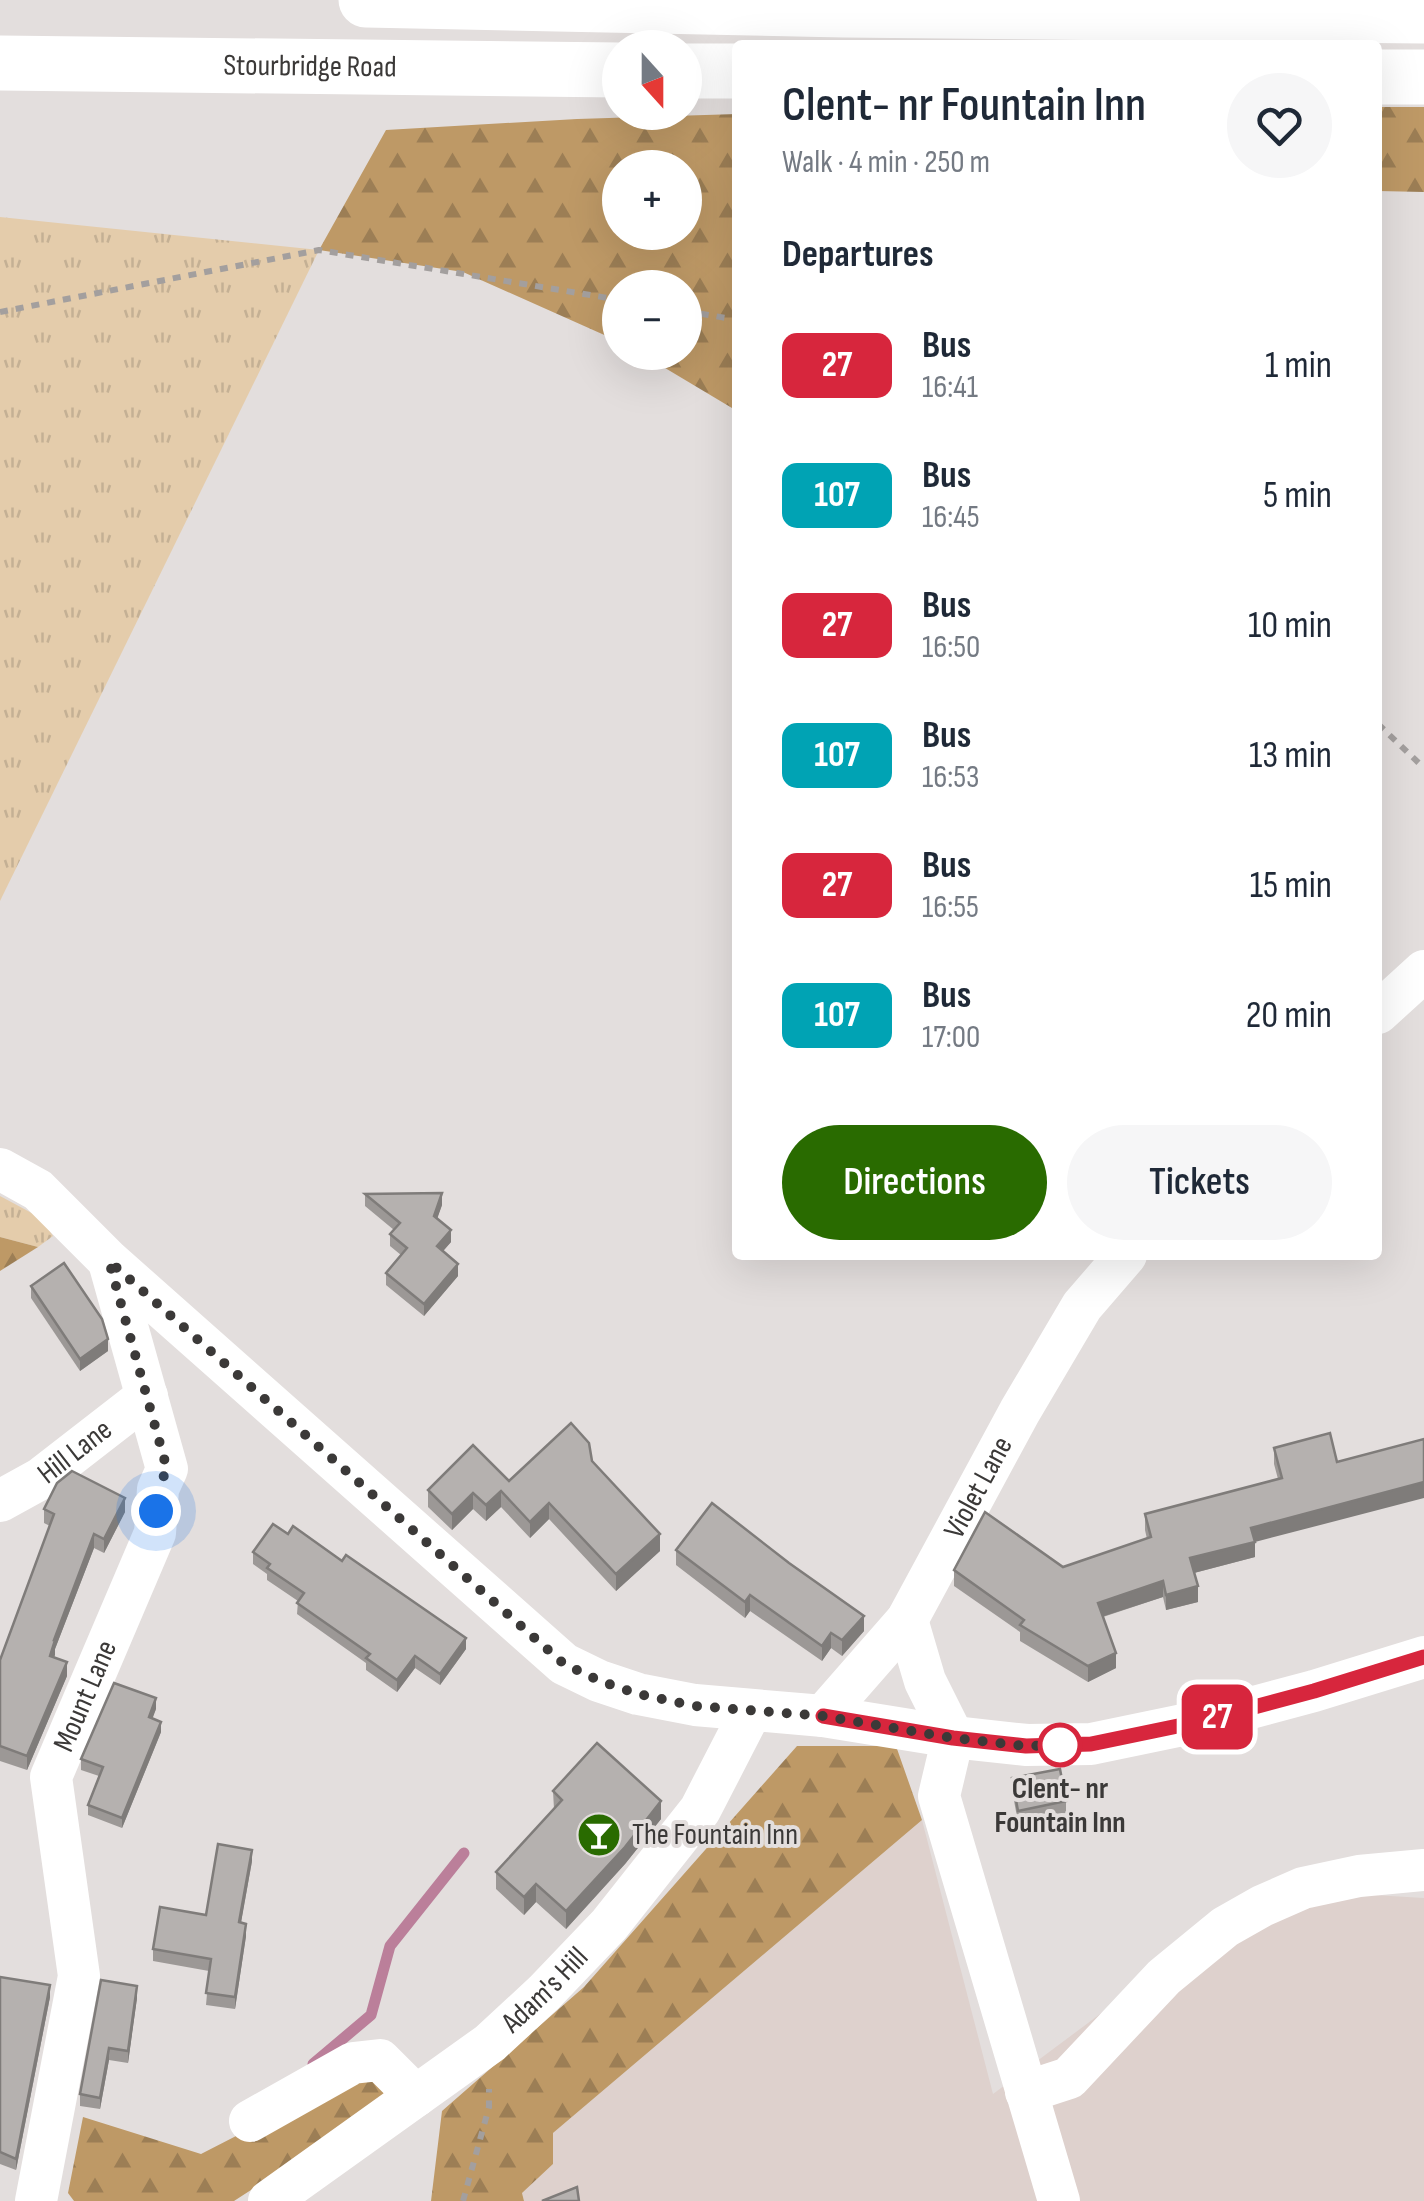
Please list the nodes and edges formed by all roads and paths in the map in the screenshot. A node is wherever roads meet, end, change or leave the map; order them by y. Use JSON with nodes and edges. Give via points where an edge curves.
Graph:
{"nodes":[{"id":1,"x":366,"y":0,"type":"edge"},
{"id":2,"x":1424,"y":16,"type":"edge"},
{"id":3,"x":0,"y":63,"type":"edge"},
{"id":4,"x":602,"y":70,"type":"edge"},
{"id":5,"x":702,"y":71,"type":"edge"},
{"id":6,"x":732,"y":72,"type":"edge"},
{"id":7,"x":1382,"y":76,"type":"edge"},
{"id":8,"x":1424,"y":77,"type":"edge"},
{"id":9,"x":602,"y":297,"type":"edge"},
{"id":10,"x":0,"y":312,"type":"edge"},
{"id":11,"x":702,"y":314,"type":"edge"},
{"id":12,"x":732,"y":319,"type":"edge"},
{"id":13,"x":1382,"y":728,"type":"edge"},
{"id":14,"x":1424,"y":768,"type":"edge"},
{"id":15,"x":1424,"y":971,"type":"edge"},
{"id":16,"x":1382,"y":1009,"type":"edge"},
{"id":17,"x":0,"y":1169,"type":"edge"},
{"id":18,"x":1122,"y":1260,"type":"edge"},
{"id":19,"x":109,"y":1261,"type":"junction"},
{"id":20,"x":147,"y":1396,"type":"junction"},
{"id":21,"x":0,"y":1502,"type":"edge"},
{"id":22,"x":908,"y":1620,"type":"junction"},
{"id":23,"x":1424,"y":1657,"type":"edge"},
{"id":24,"x":751,"y":1711,"type":"junction"},
{"id":25,"x":823,"y":1716,"type":"junction"},
{"id":26,"x":953,"y":1738,"type":"junction"},
{"id":27,"x":1424,"y":1870,"type":"edge"},
{"id":28,"x":490,"y":2043,"type":"junction"},
{"id":29,"x":1026,"y":2092,"type":"junction"},
{"id":30,"x":416,"y":2096,"type":"junction"},
{"id":31,"x":250,"y":2121,"type":"dead end"},
{"id":32,"x":36,"y":2201,"type":"edge"},
{"id":33,"x":269,"y":2201,"type":"edge"},
{"id":34,"x":463,"y":2201,"type":"edge"},
{"id":35,"x":1059,"y":2201,"type":"edge"}],
"edges":[{"from":1,"to":2,"type":"highway"},
{"from":3,"to":4,"type":"highway","name":"Stourbridge Road"},
{"from":5,"to":6,"type":"highway"},
{"from":7,"to":8,"type":"highway"},
{"from":9,"to":10,"type":"path","via":[[319,250]]},
{"from":11,"to":12,"type":"path"},
{"from":13,"to":14,"type":"path"},
{"from":15,"to":16,"type":"street"},
{"from":17,"to":19,"type":"street","via":[[38,1190]]},
{"from":18,"to":22,"type":"street","name":"Violet Lane","via":[[1073,1321]]},
{"from":19,"to":20,"type":"street","name":"Mount Lane"},
{"from":19,"to":24,"type":"street","via":[[564,1664],[638,1694]]},
{"from":20,"to":21,"type":"street","name":"Hill Lane"},
{"from":20,"to":32,"type":"street","name":"Mount Lane","via":[[167,1469],[154,1533],[51,1777],[79,1976]]},
{"from":22,"to":25,"type":"street","name":"Violet Lane"},
{"from":22,"to":26,"type":"street","via":[[925,1681]]},
{"from":23,"to":26,"type":"street","via":[[1202,1721],[1091,1744]]},
{"from":24,"to":25,"type":"street"},
{"from":24,"to":28,"type":"street","name":"Adam's Hill","via":[[700,1810],[609,1924]]},
{"from":25,"to":26,"type":"street"},
{"from":26,"to":29,"type":"street","via":[[939,1796]]},
{"from":27,"to":29,"type":"street","via":[[1303,1888],[1262,1906],[1164,1976],[1069,2078]]},
{"from":28,"to":30,"type":"street","name":"Adam's Hill"},
{"from":28,"to":34,"type":"path","via":[[489,2107]]},
{"from":29,"to":35,"type":"street"},
{"from":30,"to":31,"type":"street","via":[[380,2060],[353,2063]]},
{"from":30,"to":33,"type":"street","name":"Adam's Hill"}]}
